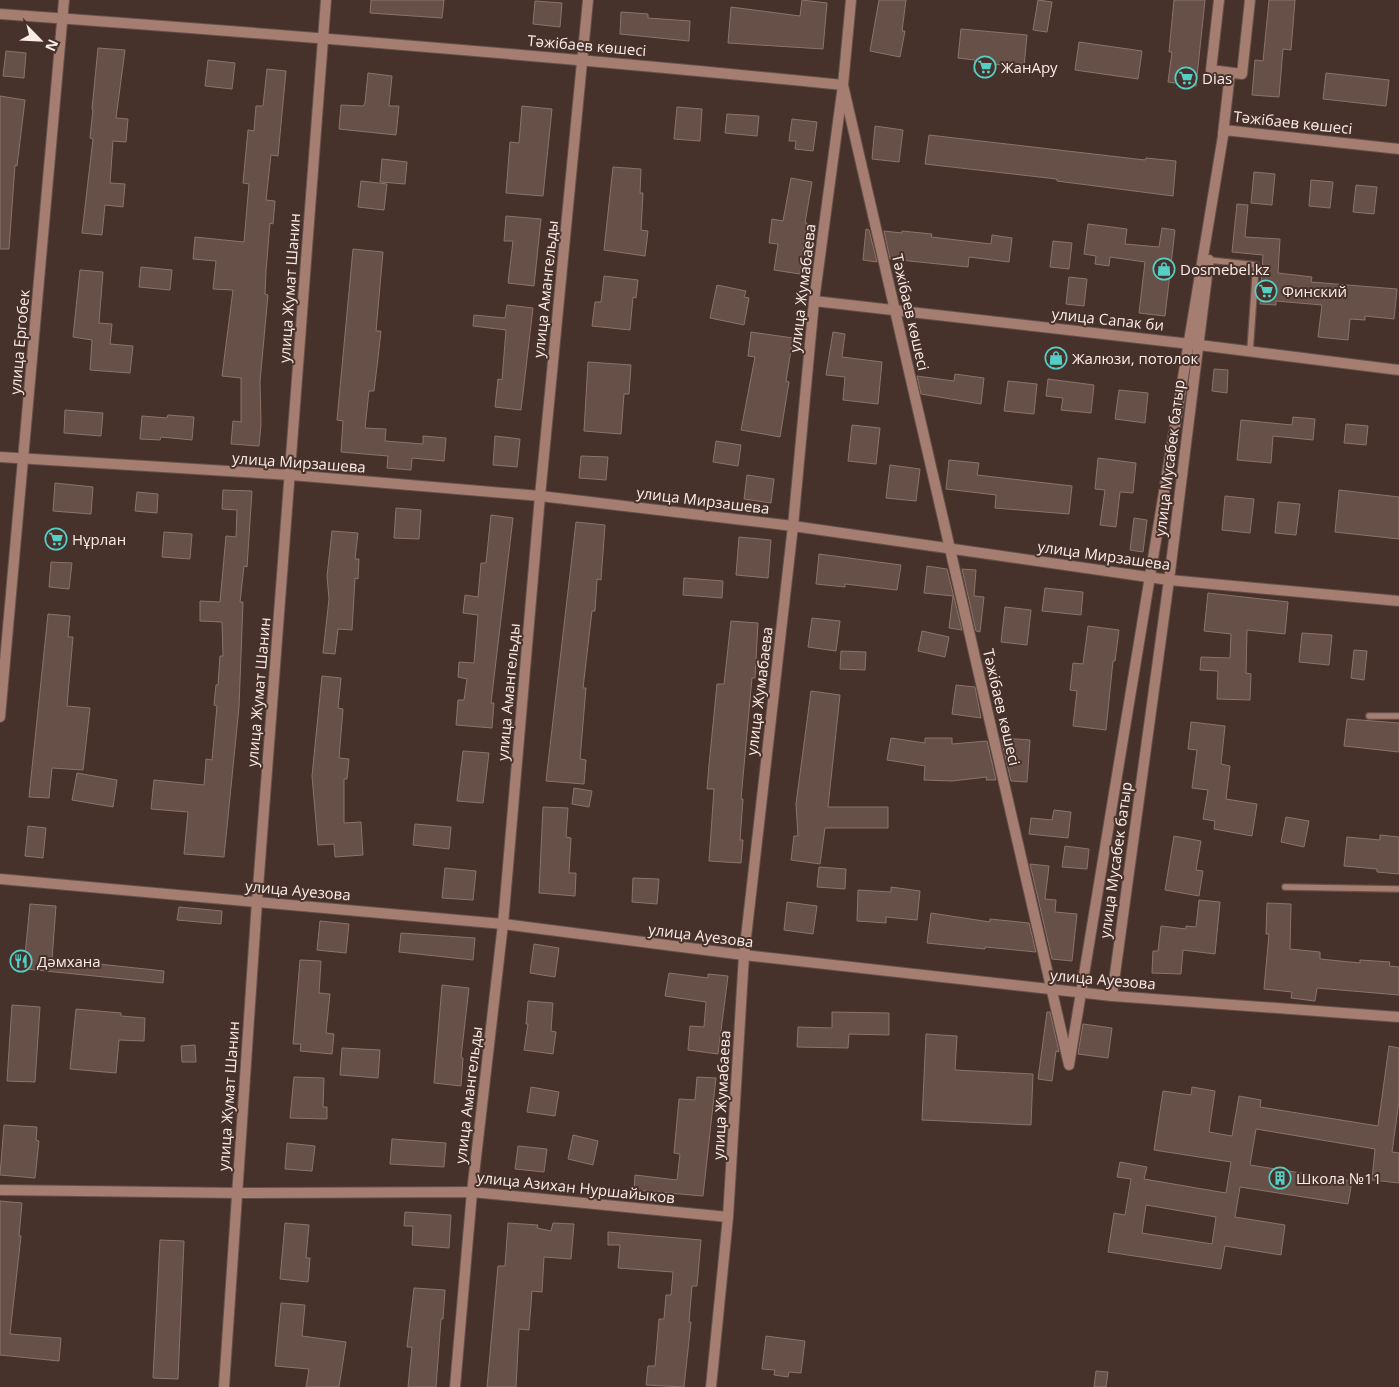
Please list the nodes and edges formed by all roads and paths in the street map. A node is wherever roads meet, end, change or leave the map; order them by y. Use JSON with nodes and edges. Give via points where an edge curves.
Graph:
{"nodes":[{"id":1,"x":64,"y":0,"type":"edge"},
{"id":2,"x":326,"y":0,"type":"edge"},
{"id":3,"x":588,"y":0,"type":"edge"},
{"id":4,"x":852,"y":0,"type":"edge"},
{"id":5,"x":1219,"y":0,"type":"edge"},
{"id":6,"x":1250,"y":0,"type":"edge"},
{"id":7,"x":0,"y":14,"type":"edge"},
{"id":8,"x":62,"y":18,"type":"junction"},
{"id":9,"x":323,"y":37,"type":"junction"},
{"id":10,"x":582,"y":59,"type":"junction"},
{"id":11,"x":1230,"y":73,"type":"junction"},
{"id":12,"x":843,"y":85,"type":"junction"},
{"id":13,"x":1224,"y":130,"type":"junction"},
{"id":14,"x":1399,"y":149,"type":"edge"},
{"id":15,"x":1209,"y":260,"type":"junction"},
{"id":16,"x":814,"y":301,"type":"junction"},
{"id":17,"x":1199,"y":344,"type":"junction"},
{"id":18,"x":1250,"y":351,"type":"junction"},
{"id":19,"x":1399,"y":370,"type":"edge"},
{"id":20,"x":0,"y":457,"type":"edge"},
{"id":21,"x":24,"y":459,"type":"junction"},
{"id":22,"x":291,"y":475,"type":"junction"},
{"id":23,"x":540,"y":496,"type":"junction"},
{"id":24,"x":793,"y":526,"type":"junction"},
{"id":25,"x":1169,"y":580,"type":"junction"},
{"id":26,"x":1399,"y":601,"type":"edge"},
{"id":27,"x":1369,"y":716,"type":"dead end"},
{"id":28,"x":1399,"y":716,"type":"edge"},
{"id":29,"x":0,"y":717,"type":"edge"},
{"id":30,"x":0,"y":879,"type":"edge"},
{"id":31,"x":1285,"y":887,"type":"dead end"},
{"id":32,"x":1399,"y":889,"type":"edge"},
{"id":33,"x":256,"y":901,"type":"junction"},
{"id":34,"x":503,"y":924,"type":"junction"},
{"id":35,"x":744,"y":956,"type":"junction"},
{"id":36,"x":1112,"y":996,"type":"junction"},
{"id":37,"x":1399,"y":1017,"type":"edge"},
{"id":38,"x":0,"y":1190,"type":"edge"},
{"id":39,"x":472,"y":1192,"type":"junction"},
{"id":40,"x":237,"y":1193,"type":"junction"},
{"id":41,"x":728,"y":1217,"type":"junction"},
{"id":42,"x":224,"y":1387,"type":"edge"},
{"id":43,"x":455,"y":1387,"type":"edge"},
{"id":44,"x":711,"y":1387,"type":"edge"}],
"edges":[{"from":1,"to":8,"type":"street","name":"улица Ергобек"},
{"from":2,"to":9,"type":"street","name":"улица Жумат Шанин"},
{"from":3,"to":10,"type":"street","name":"улица Амангельды"},
{"from":4,"to":12,"type":"street","name":"улица Жумабаева"},
{"from":5,"to":11,"type":"street","via":[[1211,70]]},
{"from":6,"to":11,"type":"street","via":[[1242,74]]},
{"from":7,"to":8,"type":"street","name":"Тәжібаев көшесі"},
{"from":8,"to":9,"type":"street","name":"Тәжібаев көшесі"},
{"from":8,"to":21,"type":"street","name":"улица Ергобек"},
{"from":9,"to":10,"type":"street","name":"Тәжібаев көшесі"},
{"from":9,"to":22,"type":"street","name":"улица Жумат Шанин"},
{"from":10,"to":12,"type":"street","name":"Тәжібаев көшесі"},
{"from":10,"to":23,"type":"street","name":"улица Амангельды"},
{"from":11,"to":13,"type":"street","name":"улица Мусабек батыр"},
{"from":12,"to":13,"type":"street","name":"Тәжібаев көшесі","via":[[1069,1065]]},
{"from":12,"to":16,"type":"street","name":"улица Жумабаева"},
{"from":13,"to":14,"type":"street","name":"Тәжібаев көшесі"},
{"from":13,"to":15,"type":"street","name":"улица Мусабек батыр"},
{"from":15,"to":17,"type":"street","name":"улица Мусабек батыр"},
{"from":15,"to":18,"type":"lane","via":[[1256,265]]},
{"from":16,"to":17,"type":"street","name":"улица Сапак би"},
{"from":16,"to":24,"type":"street","name":"улица Жумабаева"},
{"from":17,"to":18,"type":"street","name":"улица Сапак би"},
{"from":17,"to":25,"type":"street","name":"улица Мусабек батыр"},
{"from":18,"to":19,"type":"street","name":"улица Сапак би"},
{"from":20,"to":21,"type":"street","name":"улица Мирзашева"},
{"from":21,"to":22,"type":"street","name":"улица Мирзашева"},
{"from":21,"to":29,"type":"street","name":"улица Ергобек"},
{"from":22,"to":23,"type":"street","name":"улица Мирзашева"},
{"from":22,"to":33,"type":"street","name":"улица Жумат Шанин"},
{"from":23,"to":24,"type":"street","name":"улица Мирзашева"},
{"from":23,"to":34,"type":"street","name":"улица Амангельды"},
{"from":24,"to":25,"type":"street","name":"улица Мирзашева"},
{"from":24,"to":35,"type":"street","name":"улица Жумабаева"},
{"from":25,"to":26,"type":"street","name":"улица Мирзашева"},
{"from":25,"to":36,"type":"street","name":"улица Мусабек батыр"},
{"from":27,"to":28,"type":"lane"},
{"from":30,"to":33,"type":"street","name":"улица Ауезова"},
{"from":31,"to":32,"type":"lane"},
{"from":33,"to":34,"type":"street","name":"улица Ауезова"},
{"from":33,"to":40,"type":"street","name":"улица Жумат Шанин"},
{"from":34,"to":35,"type":"street","name":"улица Ауезова"},
{"from":34,"to":39,"type":"street","name":"улица Амангельды"},
{"from":35,"to":36,"type":"street","name":"улица Ауезова"},
{"from":35,"to":41,"type":"street","name":"улица Жумабаева"},
{"from":36,"to":37,"type":"street","name":"улица Ауезова"},
{"from":38,"to":40,"type":"street","name":"улица Азихан Нуршайыков"},
{"from":39,"to":40,"type":"street","name":"улица Азихан Нуршайыков"},
{"from":39,"to":41,"type":"street","name":"улица Азихан Нуршайыков"},
{"from":39,"to":43,"type":"street","name":"улица Амангельды"},
{"from":40,"to":42,"type":"street","name":"улица Жумат Шанин"},
{"from":41,"to":44,"type":"street","name":"улица Жумабаева"}]}
